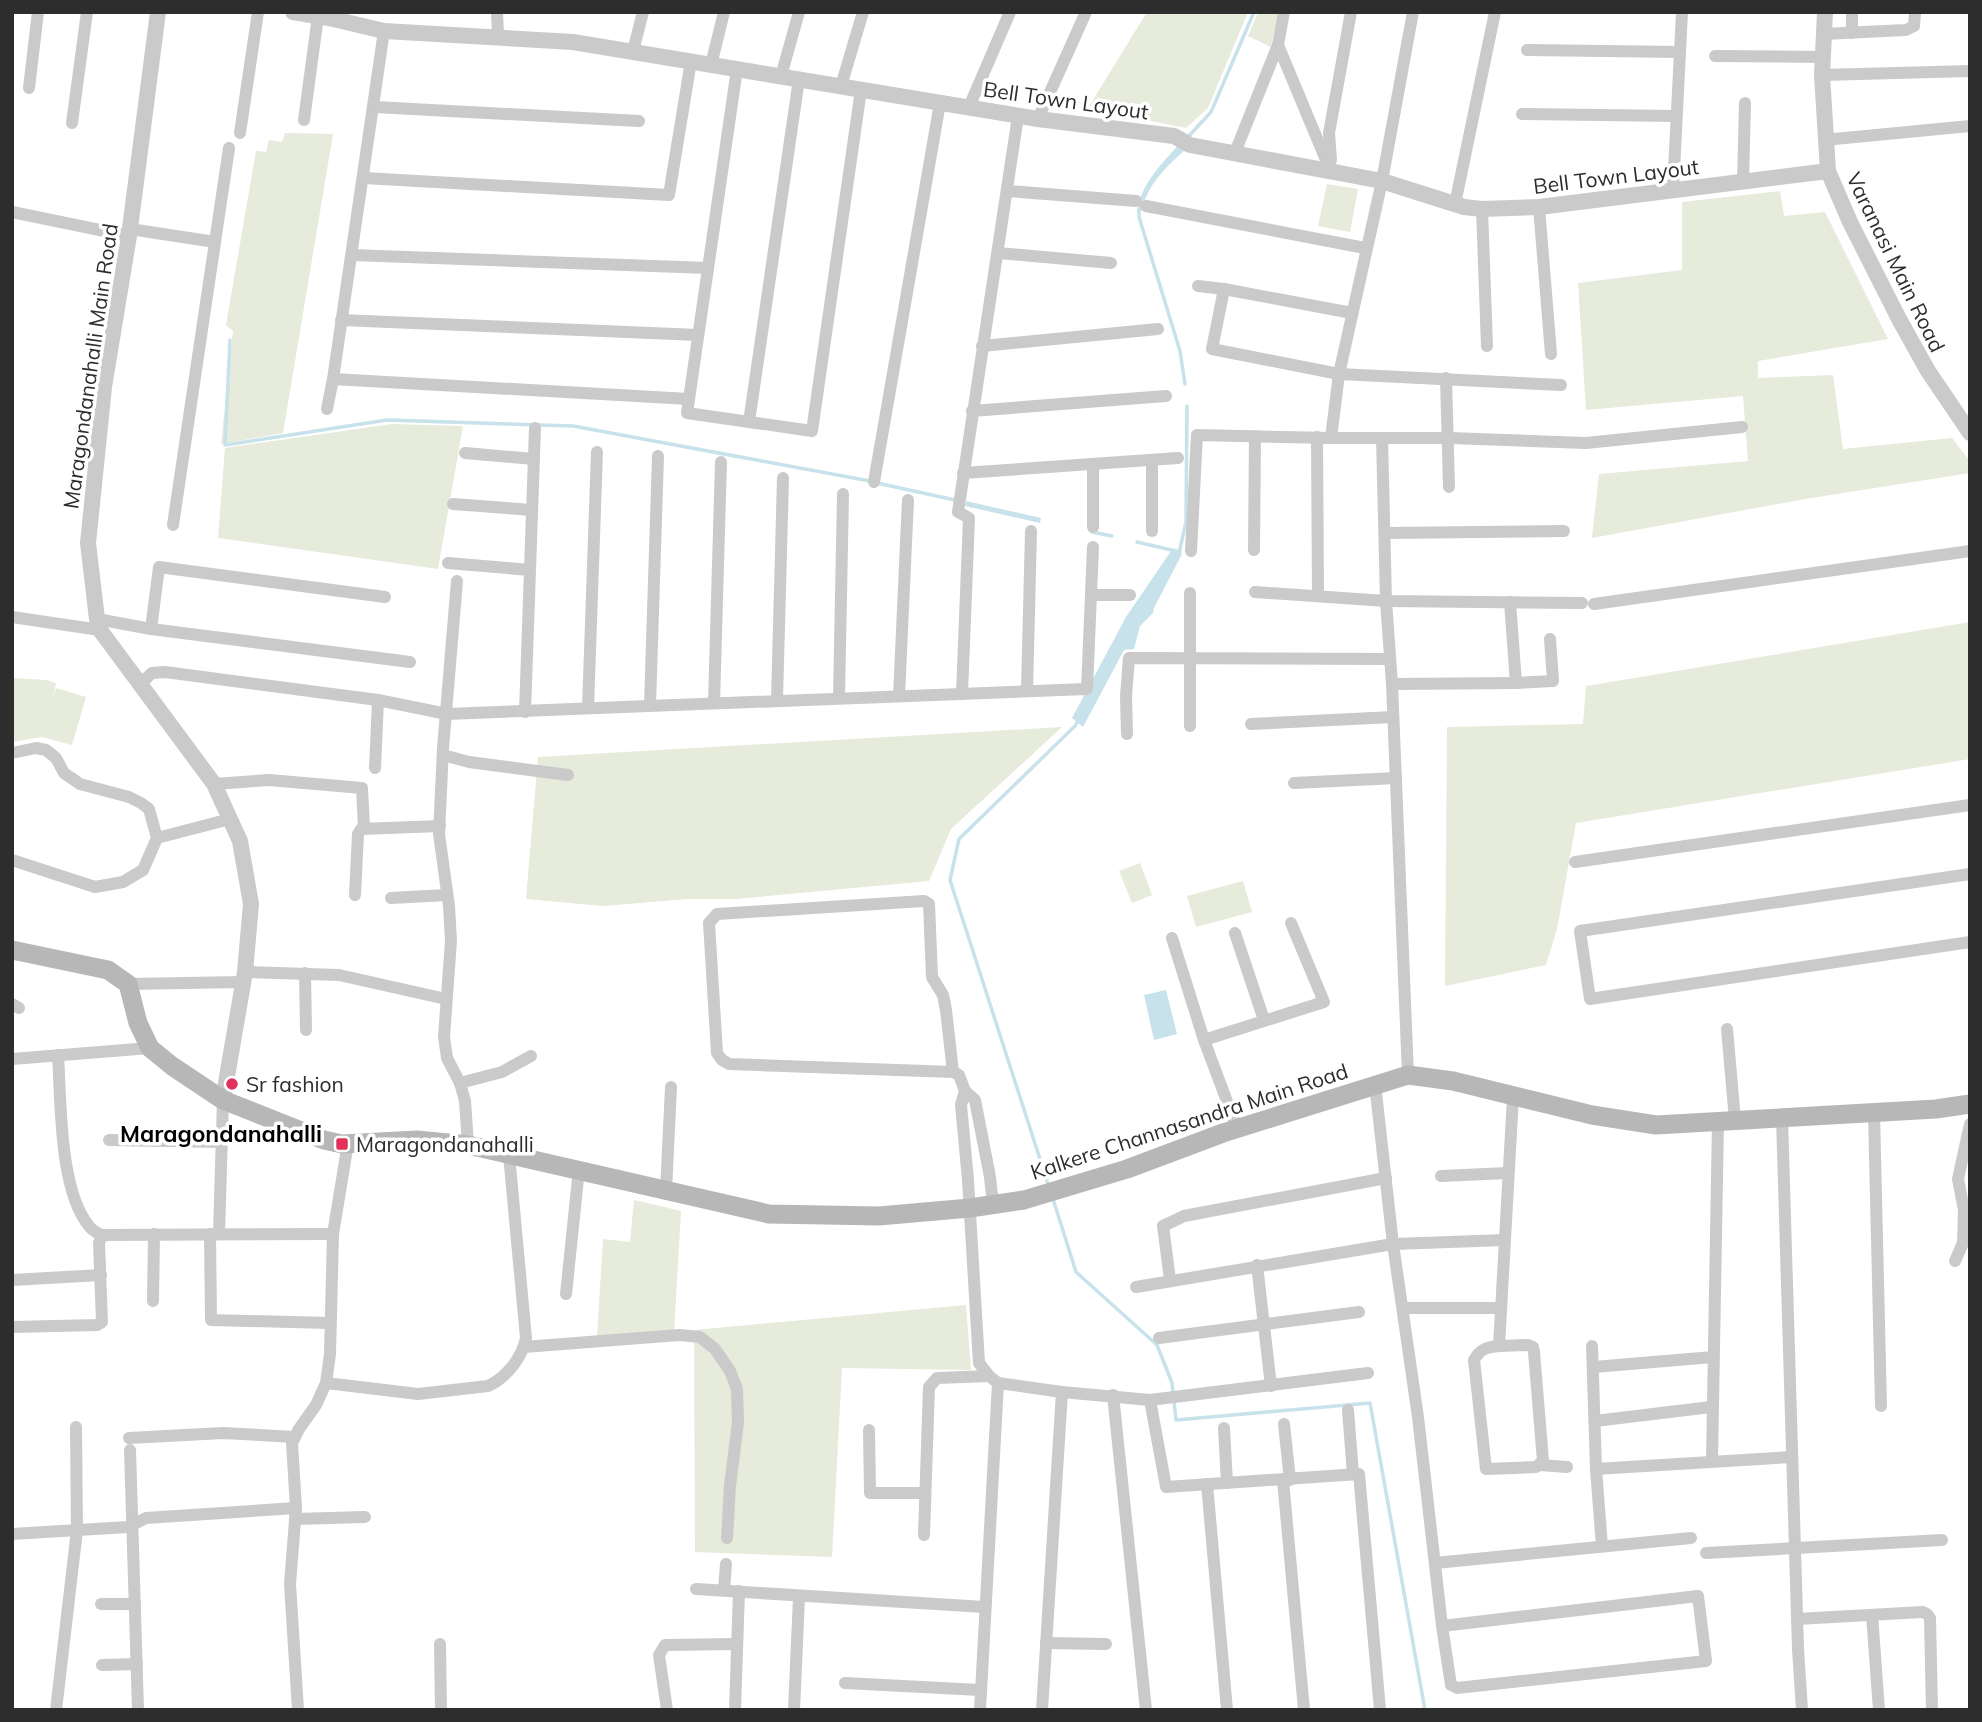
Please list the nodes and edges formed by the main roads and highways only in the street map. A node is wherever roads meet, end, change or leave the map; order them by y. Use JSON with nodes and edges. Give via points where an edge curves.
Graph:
{"nodes":[{"id":1,"x":12,"y":950,"type":"edge"},
{"id":2,"x":1970,"y":1104,"type":"edge"}],
"edges":[{"from":1,"to":2,"type":"main road","name":"Kalkere Channasandra Main Road","via":[[108,970],[128,984],[150,1048],[172,1066],[223,1100],[324,1140],[468,1145],[769,1214],[879,1216],[1024,1200],[1408,1075],[1656,1125]]}]}
